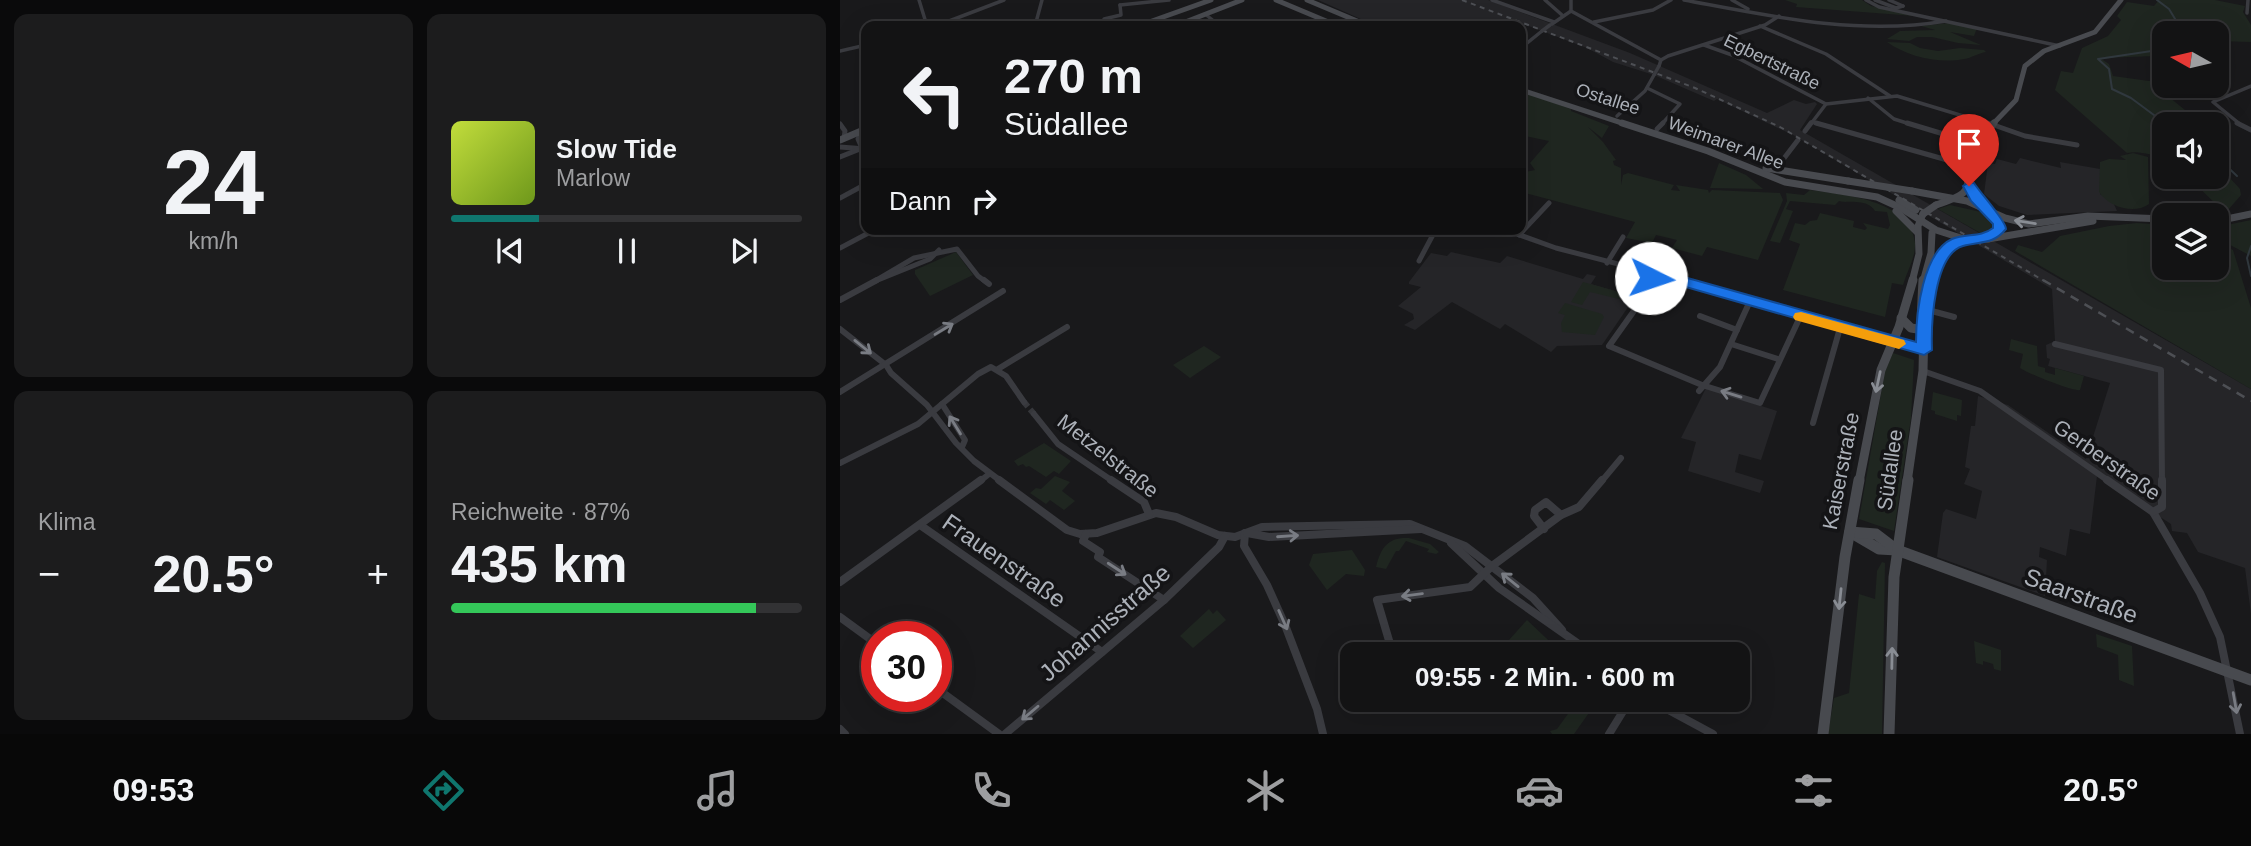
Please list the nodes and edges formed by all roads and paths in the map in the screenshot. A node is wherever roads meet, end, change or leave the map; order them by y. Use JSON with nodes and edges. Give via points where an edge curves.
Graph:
{"nodes":[{"id":1,"x":919,"y":0,"type":"edge"},
{"id":2,"x":1004,"y":0,"type":"edge"},
{"id":3,"x":1042,"y":0,"type":"edge"},
{"id":4,"x":1169,"y":0,"type":"edge"},
{"id":5,"x":1211,"y":0,"type":"edge"},
{"id":6,"x":1223,"y":0,"type":"edge"},
{"id":7,"x":1241,"y":0,"type":"edge"},
{"id":8,"x":1276,"y":0,"type":"edge"},
{"id":9,"x":1307,"y":0,"type":"edge"},
{"id":10,"x":1492,"y":0,"type":"edge"},
{"id":11,"x":1545,"y":0,"type":"edge"},
{"id":12,"x":1571,"y":0,"type":"edge"},
{"id":13,"x":1671,"y":0,"type":"edge"},
{"id":14,"x":1684,"y":0,"type":"edge"},
{"id":15,"x":1732,"y":0,"type":"edge"},
{"id":16,"x":1866,"y":0,"type":"edge"},
{"id":17,"x":1875,"y":0,"type":"edge"},
{"id":18,"x":1889,"y":0,"type":"edge"},
{"id":19,"x":2121,"y":0,"type":"edge"},
{"id":20,"x":2249,"y":0,"type":"edge"},
{"id":21,"x":1201,"y":4,"type":"junction"},
{"id":22,"x":1215,"y":8,"type":"junction"},
{"id":23,"x":1571,"y":10,"type":"junction"},
{"id":24,"x":1753,"y":12,"type":"junction"},
{"id":25,"x":1334,"y":13,"type":"junction"},
{"id":26,"x":2247,"y":13,"type":"dead end"},
{"id":27,"x":1205,"y":14,"type":"junction"},
{"id":28,"x":1562,"y":15,"type":"junction"},
{"id":29,"x":1779,"y":16,"type":"junction"},
{"id":30,"x":1320,"y":19,"type":"junction"},
{"id":31,"x":926,"y":21,"type":"edge"},
{"id":32,"x":949,"y":21,"type":"edge"},
{"id":33,"x":1036,"y":21,"type":"edge"},
{"id":34,"x":1104,"y":21,"type":"edge"},
{"id":35,"x":1152,"y":21,"type":"edge"},
{"id":36,"x":1188,"y":21,"type":"edge"},
{"id":37,"x":1214,"y":21,"type":"edge"},
{"id":38,"x":1316,"y":21,"type":"edge"},
{"id":39,"x":1325,"y":21,"type":"edge"},
{"id":40,"x":1355,"y":21,"type":"edge"},
{"id":41,"x":1770,"y":21,"type":"junction"},
{"id":42,"x":1946,"y":21,"type":"junction"},
{"id":43,"x":1594,"y":22,"type":"junction"},
{"id":44,"x":1552,"y":23,"type":"junction"},
{"id":45,"x":1760,"y":26,"type":"junction"},
{"id":46,"x":1526,"y":44,"type":"edge"},
{"id":47,"x":1704,"y":45,"type":"junction"},
{"id":48,"x":861,"y":46,"type":"edge"},
{"id":49,"x":2060,"y":46,"type":"junction"},
{"id":50,"x":840,"y":51,"type":"edge"},
{"id":51,"x":1661,"y":60,"type":"junction"},
{"id":52,"x":2251,"y":86,"type":"edge"},
{"id":53,"x":1647,"y":88,"type":"junction"},
{"id":54,"x":1526,"y":89,"type":"edge"},
{"id":55,"x":1526,"y":89,"type":"edge"},
{"id":56,"x":1890,"y":96,"type":"junction"},
{"id":57,"x":1868,"y":98,"type":"junction"},
{"id":58,"x":1826,"y":104,"type":"junction"},
{"id":59,"x":1617,"y":116,"type":"junction"},
{"id":60,"x":1812,"y":122,"type":"junction"},
{"id":61,"x":840,"y":124,"type":"edge"},
{"id":62,"x":1992,"y":125,"type":"junction"},
{"id":63,"x":1657,"y":129,"type":"junction"},
{"id":64,"x":2251,"y":130,"type":"edge"},
{"id":65,"x":1805,"y":131,"type":"dead end"},
{"id":66,"x":861,"y":133,"type":"edge"},
{"id":67,"x":861,"y":133,"type":"edge"},
{"id":68,"x":842,"y":140,"type":"edge"},
{"id":69,"x":1798,"y":140,"type":"dead end"},
{"id":70,"x":1980,"y":145,"type":"junction"},
{"id":71,"x":2077,"y":145,"type":"dead end"},
{"id":72,"x":861,"y":148,"type":"edge"},
{"id":73,"x":861,"y":150,"type":"edge"},
{"id":74,"x":840,"y":157,"type":"edge"},
{"id":75,"x":1777,"y":167,"type":"junction"},
{"id":76,"x":1972,"y":167,"type":"junction"},
{"id":77,"x":1766,"y":168,"type":"junction"},
{"id":78,"x":1969,"y":186,"type":"junction"},
{"id":79,"x":861,"y":187,"type":"edge"},
{"id":80,"x":1809,"y":188,"type":"junction"},
{"id":81,"x":840,"y":198,"type":"edge"},
{"id":82,"x":1955,"y":199,"type":"junction"},
{"id":83,"x":1549,"y":203,"type":"dead end"},
{"id":84,"x":1940,"y":204,"type":"junction"},
{"id":85,"x":1989,"y":210,"type":"junction"},
{"id":86,"x":2251,"y":214,"type":"edge"},
{"id":87,"x":1919,"y":215,"type":"junction"},
{"id":88,"x":2114,"y":218,"type":"junction"},
{"id":89,"x":2152,"y":219,"type":"edge"},
{"id":90,"x":2229,"y":219,"type":"edge"},
{"id":91,"x":1526,"y":228,"type":"edge"},
{"id":92,"x":1917,"y":232,"type":"junction"},
{"id":93,"x":1932,"y":233,"type":"dead end"},
{"id":94,"x":864,"y":235,"type":"edge"},
{"id":95,"x":1433,"y":235,"type":"edge"},
{"id":96,"x":1519,"y":235,"type":"edge"},
{"id":97,"x":1623,"y":237,"type":"dead end"},
{"id":98,"x":1988,"y":239,"type":"junction"},
{"id":99,"x":1976,"y":240,"type":"junction"},
{"id":100,"x":840,"y":248,"type":"edge"},
{"id":101,"x":1419,"y":261,"type":"dead end"},
{"id":102,"x":1607,"y":262,"type":"junction"},
{"id":103,"x":1652,"y":273,"type":"junction"},
{"id":104,"x":989,"y":284,"type":"dead end"},
{"id":105,"x":1003,"y":291,"type":"dead end"},
{"id":106,"x":840,"y":300,"type":"edge"},
{"id":107,"x":1749,"y":301,"type":"junction"},
{"id":108,"x":1905,"y":305,"type":"junction"},
{"id":109,"x":1924,"y":308,"type":"junction"},
{"id":110,"x":1700,"y":316,"type":"dead end"},
{"id":111,"x":1800,"y":317,"type":"junction"},
{"id":112,"x":1954,"y":317,"type":"dead end"},
{"id":113,"x":1901,"y":318,"type":"junction"},
{"id":114,"x":1067,"y":327,"type":"dead end"},
{"id":115,"x":1924,"y":327,"type":"junction"},
{"id":116,"x":1840,"y":328,"type":"junction"},
{"id":117,"x":840,"y":329,"type":"edge"},
{"id":118,"x":1737,"y":330,"type":"junction"},
{"id":119,"x":1892,"y":342,"type":"junction"},
{"id":120,"x":1731,"y":344,"type":"junction"},
{"id":121,"x":2055,"y":344,"type":"dead end"},
{"id":122,"x":1924,"y":350,"type":"junction"},
{"id":123,"x":1779,"y":359,"type":"junction"},
{"id":124,"x":886,"y":365,"type":"junction"},
{"id":125,"x":994,"y":368,"type":"junction"},
{"id":126,"x":1923,"y":371,"type":"junction"},
{"id":127,"x":1701,"y":388,"type":"junction"},
{"id":128,"x":840,"y":392,"type":"edge"},
{"id":129,"x":1024,"y":402,"type":"tunnel mouth"},
{"id":130,"x":942,"y":404,"type":"junction"},
{"id":131,"x":932,"y":413,"type":"junction"},
{"id":132,"x":1034,"y":414,"type":"tunnel mouth"},
{"id":133,"x":1813,"y":422,"type":"dead end"},
{"id":134,"x":962,"y":447,"type":"junction"},
{"id":135,"x":1621,"y":458,"type":"dead end"},
{"id":136,"x":840,"y":463,"type":"edge"},
{"id":137,"x":989,"y":474,"type":"junction"},
{"id":138,"x":2153,"y":512,"type":"junction"},
{"id":139,"x":1149,"y":514,"type":"junction"},
{"id":140,"x":1561,"y":515,"type":"junction"},
{"id":141,"x":919,"y":525,"type":"junction"},
{"id":142,"x":1544,"y":529,"type":"junction"},
{"id":143,"x":1846,"y":531,"type":"junction"},
{"id":144,"x":1245,"y":533,"type":"junction"},
{"id":145,"x":1086,"y":534,"type":"junction"},
{"id":146,"x":1225,"y":536,"type":"junction"},
{"id":147,"x":1450,"y":542,"type":"junction"},
{"id":148,"x":1897,"y":550,"type":"junction"},
{"id":149,"x":1492,"y":566,"type":"junction"},
{"id":150,"x":1484,"y":573,"type":"junction"},
{"id":151,"x":840,"y":582,"type":"edge"},
{"id":152,"x":1164,"y":600,"type":"junction"},
{"id":153,"x":840,"y":617,"type":"edge"},
{"id":154,"x":1562,"y":630,"type":"junction"},
{"id":155,"x":861,"y":632,"type":"edge"},
{"id":156,"x":1389,"y":642,"type":"edge"},
{"id":157,"x":1577,"y":642,"type":"edge"},
{"id":158,"x":1102,"y":652,"type":"junction"},
{"id":159,"x":2230,"y":672,"type":"junction"},
{"id":160,"x":2251,"y":680,"type":"edge"},
{"id":161,"x":952,"y":700,"type":"edge"},
{"id":162,"x":1623,"y":712,"type":"edge"},
{"id":163,"x":1672,"y":712,"type":"edge"},
{"id":164,"x":840,"y":729,"type":"edge"},
{"id":165,"x":845,"y":734,"type":"edge"},
{"id":166,"x":999,"y":734,"type":"edge"},
{"id":167,"x":1005,"y":734,"type":"edge"},
{"id":168,"x":1323,"y":734,"type":"edge"},
{"id":169,"x":1609,"y":734,"type":"edge"},
{"id":170,"x":1713,"y":734,"type":"edge"},
{"id":171,"x":1824,"y":734,"type":"edge"},
{"id":172,"x":1889,"y":734,"type":"edge"},
{"id":173,"x":2240,"y":734,"type":"edge"}],
"edges":[{"from":1,"to":31,"type":"street"},
{"from":2,"to":32,"type":"street"},
{"from":3,"to":33,"type":"street"},
{"from":4,"to":34,"type":"street","via":[[1118,4],[1121,15]]},
{"from":5,"to":21,"type":"main road"},
{"from":6,"to":7,"type":"main road"},
{"from":6,"to":22,"type":"main road"},
{"from":7,"to":27,"type":"main road"},
{"from":8,"to":30,"type":"main road"},
{"from":9,"to":25,"type":"main road"},
{"from":10,"to":44,"type":"street"},
{"from":11,"to":28,"type":"street"},
{"from":12,"to":23,"type":"street"},
{"from":13,"to":43,"type":"street","via":[[1653,10]]},
{"from":14,"to":24,"type":"street"},
{"from":15,"to":24,"type":"street"},
{"from":16,"to":42,"type":"street"},
{"from":17,"to":18,"type":"street","via":[[1903,7]]},
{"from":19,"to":49,"type":"main road","via":[[2095,33]]},
{"from":20,"to":26,"type":"street"},
{"from":21,"to":22,"type":"main road"},
{"from":21,"to":35,"type":"main road"},
{"from":22,"to":27,"type":"main road"},
{"from":23,"to":28,"type":"street"},
{"from":23,"to":43,"type":"street"},
{"from":24,"to":29,"type":"street"},
{"from":24,"to":41,"type":"street"},
{"from":25,"to":30,"type":"main road"},
{"from":25,"to":40,"type":"main road"},
{"from":27,"to":36,"type":"main road"},
{"from":27,"to":37,"type":"street"},
{"from":28,"to":44,"type":"street"},
{"from":29,"to":41,"type":"street"},
{"from":29,"to":42,"type":"street","via":[[1862,25]]},
{"from":30,"to":38,"type":"street"},
{"from":30,"to":39,"type":"main road"},
{"from":41,"to":45,"type":"street"},
{"from":42,"to":49,"type":"street"},
{"from":43,"to":51,"type":"street"},
{"from":44,"to":46,"type":"street","bridge":true},
{"from":45,"to":47,"type":"street"},
{"from":45,"to":56,"type":"street","via":[[1826,54]]},
{"from":47,"to":51,"type":"street"},
{"from":47,"to":58,"type":"street","name":"Egbertstraße"},
{"from":48,"to":50,"type":"street"},
{"from":49,"to":62,"type":"main road","via":[[2040,53],[2025,66],[2016,100]]},
{"from":51,"to":53,"type":"street","bridge":true},
{"from":52,"to":64,"type":"street","via":[[2213,102]]},
{"from":53,"to":59,"type":"street"},
{"from":53,"to":63,"type":"street","via":[[1680,104]]},
{"from":54,"to":59,"type":"main road","name":"Ostallee"},
{"from":55,"to":80,"type":"main road","name":"Weimarer Allee"},
{"from":56,"to":57,"type":"street"},
{"from":56,"to":62,"type":"street","via":[[1943,107]]},
{"from":57,"to":58,"type":"street"},
{"from":57,"to":70,"type":"street","via":[[1894,119]]},
{"from":58,"to":60,"type":"street"},
{"from":59,"to":63,"type":"main road","name":"Ostallee"},
{"from":60,"to":65,"type":"street"},
{"from":60,"to":76,"type":"street"},
{"from":61,"to":68,"type":"street"},
{"from":62,"to":70,"type":"main road"},
{"from":62,"to":71,"type":"street"},
{"from":63,"to":77,"type":"main road","name":"Ostallee"},
{"from":66,"to":68,"type":"main road"},
{"from":67,"to":68,"type":"street"},
{"from":68,"to":72,"type":"street"},
{"from":69,"to":75,"type":"street"},
{"from":70,"to":76,"type":"main road"},
{"from":73,"to":74,"type":"street"},
{"from":75,"to":77,"type":"main road"},
{"from":75,"to":82,"type":"main road","bridge":true,"via":[[1794,175]]},
{"from":76,"to":78,"type":"main road"},
{"from":77,"to":87,"type":"main road","via":[[1798,179],[1871,189],[1895,198]]},
{"from":78,"to":82,"type":"main road"},
{"from":78,"to":85,"type":"main road"},
{"from":79,"to":81,"type":"street"},
{"from":80,"to":87,"type":"main road","name":"Weimarer Allee","via":[[1861,192]]},
{"from":80,"to":92,"type":"main road","via":[[1874,200],[1903,215]]},
{"from":82,"to":84,"type":"main road"},
{"from":82,"to":85,"type":"main road"},
{"from":83,"to":91,"type":"street"},
{"from":84,"to":85,"type":"main road"},
{"from":84,"to":87,"type":"main road","bridge":true},
{"from":88,"to":85,"type":"main road","one_way":true,"via":[[2088,216],[2029,224]]},
{"from":85,"to":98,"type":"main road","via":[[2000,227]]},
{"from":86,"to":90,"type":"main road"},
{"from":87,"to":92,"type":"main road","name":"Kaiserstraße"},
{"from":87,"to":99,"type":"main road","via":[[1950,236]]},
{"from":88,"to":89,"type":"main road"},
{"from":88,"to":98,"type":"main road"},
{"from":92,"to":108,"type":"main road","name":"Kaiserstraße","via":[[1919,254]]},
{"from":93,"to":109,"type":"main road","via":[[1922,284]]},
{"from":94,"to":100,"type":"street"},
{"from":95,"to":101,"type":"street"},
{"from":96,"to":102,"type":"street"},
{"from":97,"to":102,"type":"street"},
{"from":98,"to":99,"type":"main road","bridge":true},
{"from":99,"to":109,"type":"main road","name":"Südallee","via":[[1951,244],[1941,253]]},
{"from":102,"to":103,"type":"street"},
{"from":103,"to":107,"type":"street"},
{"from":103,"to":127,"type":"street","via":[[1644,297],[1609,346],[1656,363]]},
{"from":104,"to":106,"type":"street","via":[[957,249],[939,250],[934,257]]},
{"from":124,"to":105,"type":"street","one_way":true},
{"from":107,"to":111,"type":"street"},
{"from":107,"to":118,"type":"street"},
{"from":108,"to":109,"type":"main road"},
{"from":108,"to":113,"type":"main road","name":"Kaiserstraße"},
{"from":109,"to":112,"type":"street"},
{"from":109,"to":115,"type":"main road","name":"Südallee"},
{"from":110,"to":118,"type":"street"},
{"from":111,"to":116,"type":"street"},
{"from":111,"to":123,"type":"street"},
{"from":113,"to":115,"type":"main road","via":[[1911,328]]},
{"from":113,"to":119,"type":"main road","name":"Kaiserstraße"},
{"from":114,"to":125,"type":"street"},
{"from":115,"to":122,"type":"main road","name":"Südallee"},
{"from":116,"to":119,"type":"street"},
{"from":116,"to":133,"type":"street"},
{"from":117,"to":124,"type":"street","one_way":true},
{"from":118,"to":120,"type":"street"},
{"from":119,"to":122,"type":"street"},
{"from":119,"to":143,"type":"main road","name":"Kaiserstraße","one_way":true,"via":[[1881,370]]},
{"from":120,"to":123,"type":"street"},
{"from":120,"to":127,"type":"street","via":[[1720,367]]},
{"from":121,"to":138,"type":"street","via":[[2161,370],[2162,507]]},
{"from":122,"to":126,"type":"main road","name":"Südallee"},
{"from":123,"to":127,"type":"street","one_way":true,"via":[[1760,403]]},
{"from":124,"to":128,"type":"street"},
{"from":124,"to":131,"type":"street"},
{"from":125,"to":129,"type":"street","via":[[1013,383]]},
{"from":125,"to":130,"type":"street","via":[[974,377]]},
{"from":126,"to":138,"type":"street","name":"Gerberstraße","via":[[1979,391]]},
{"from":126,"to":148,"type":"main road","name":"Südallee"},
{"from":130,"to":131,"type":"street"},
{"from":134,"to":130,"type":"street","one_way":true,"via":[[965,440]]},
{"from":131,"to":134,"type":"street"},
{"from":131,"to":136,"type":"street"},
{"from":132,"to":139,"type":"street","name":"Metzelstraße","via":[[1053,440],[1144,502]]},
{"from":134,"to":137,"type":"street"},
{"from":135,"to":140,"type":"street","via":[[1578,507]]},
{"from":137,"to":141,"type":"street"},
{"from":137,"to":145,"type":"street","via":[[1054,522]]},
{"from":138,"to":159,"type":"street","name":"Gerberstraße","via":[[2200,593]]},
{"from":139,"to":145,"type":"street"},
{"from":139,"to":146,"type":"street","name":"Metzelstraße","via":[[1170,515]]},
{"from":140,"to":142,"type":"street"},
{"from":140,"to":142,"type":"street","via":[[1545,502],[1539,506],[1534,516]]},
{"from":141,"to":151,"type":"street"},
{"from":141,"to":158,"type":"street","name":"Frauenstraße"},
{"from":142,"to":149,"type":"street"},
{"from":143,"to":148,"type":"main road","name":"Saarstraße","via":[[1879,549]]},
{"from":143,"to":171,"type":"main road","name":"Kaiserstraße","one_way":true},
{"from":144,"to":146,"type":"street","name":"Metzelstraße"},
{"from":144,"to":147,"type":"street","name":"Metzelstraße","via":[[1269,537],[1423,529]]},
{"from":144,"to":168,"type":"street","one_way":true,"via":[[1244,546],[1282,618]]},
{"from":145,"to":152,"type":"street","one_way":true,"via":[[1083,541],[1100,552],[1098,557]]},
{"from":146,"to":152,"type":"street","name":"Johannisstraße"},
{"from":147,"to":149,"type":"street"},
{"from":147,"to":150,"type":"street"},
{"from":148,"to":159,"type":"main road","name":"Saarstraße"},
{"from":172,"to":148,"type":"main road","name":"Südallee","one_way":true},
{"from":149,"to":150,"type":"street"},
{"from":154,"to":149,"type":"street","one_way":true,"via":[[1533,598]]},
{"from":150,"to":154,"type":"street"},
{"from":150,"to":156,"type":"street","one_way":true,"via":[[1470,587],[1377,600]]},
{"from":152,"to":158,"type":"street","name":"Johannisstraße"},
{"from":153,"to":155,"type":"street"},
{"from":154,"to":157,"type":"street"},
{"from":158,"to":167,"type":"street","name":"Johannisstraße","one_way":true},
{"from":159,"to":160,"type":"main road","name":"Saarstraße"},
{"from":159,"to":173,"type":"street","name":"Gerberstraße","one_way":true},
{"from":161,"to":166,"type":"street"},
{"from":162,"to":169,"type":"street"},
{"from":163,"to":170,"type":"street"},
{"from":164,"to":165,"type":"street"}]}
